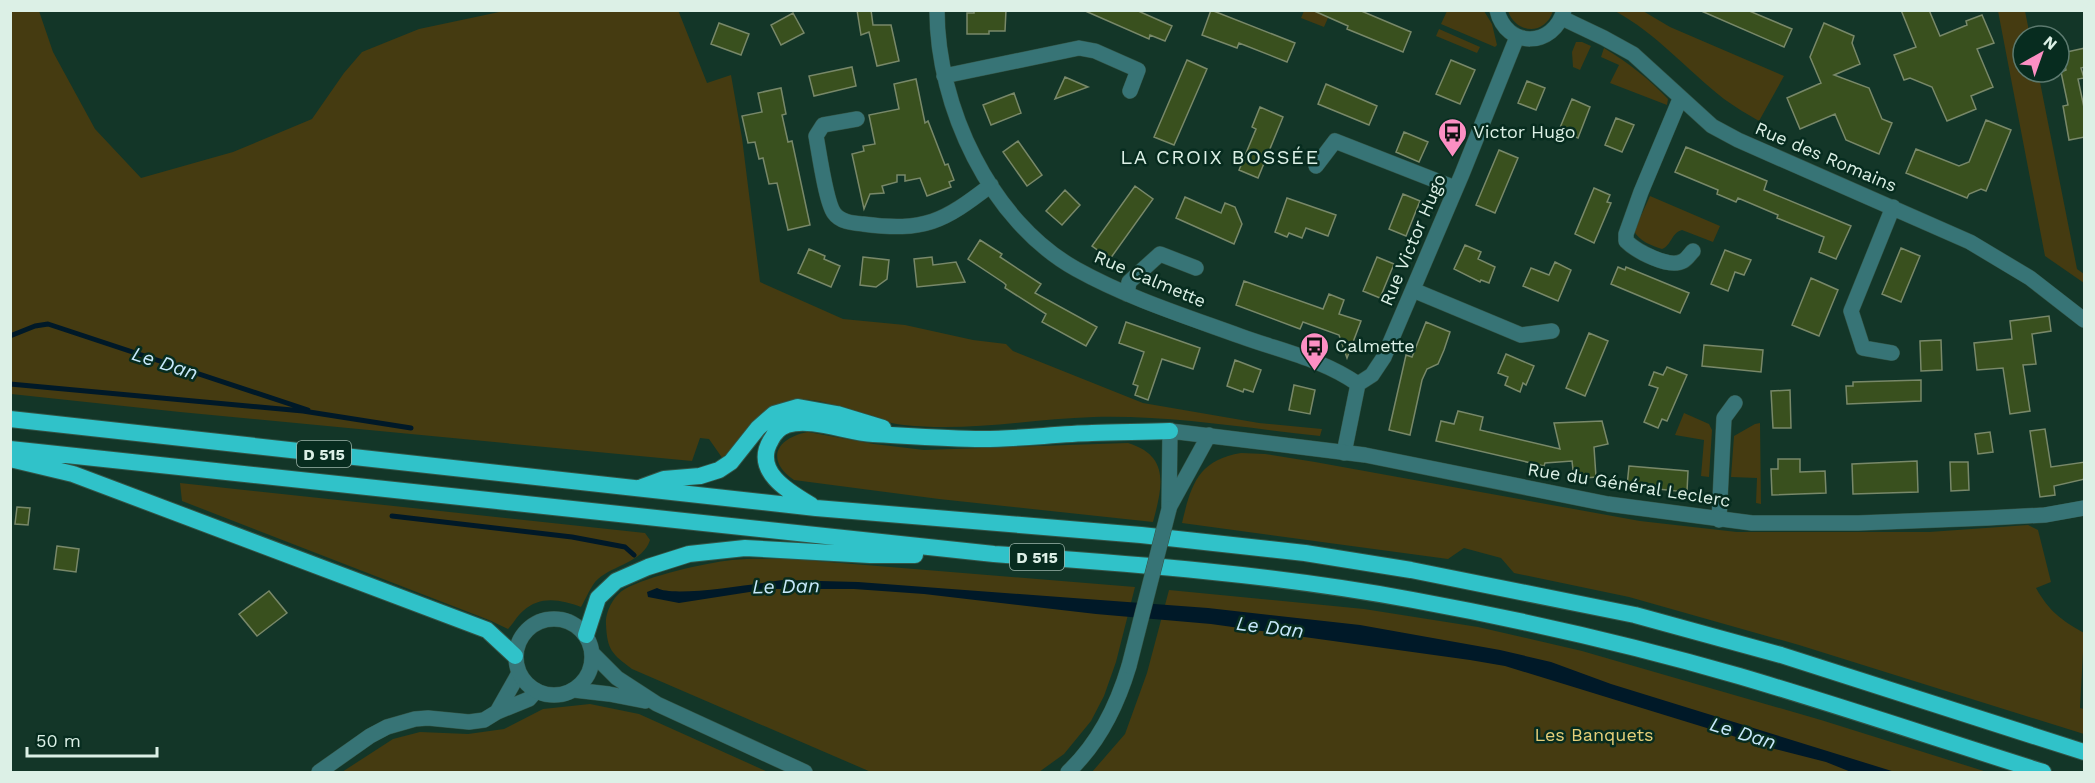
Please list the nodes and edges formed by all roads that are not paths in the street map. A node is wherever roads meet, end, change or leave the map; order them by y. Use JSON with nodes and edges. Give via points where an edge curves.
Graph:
{"nodes":[{"id":1,"x":937,"y":10,"type":"edge"},
{"id":2,"x":1497,"y":10,"type":"edge"},
{"id":3,"x":1563,"y":14,"type":"edge"},
{"id":4,"x":1517,"y":36,"type":"junction"},
{"id":5,"x":944,"y":76,"type":"junction"},
{"id":6,"x":1130,"y":91,"type":"dead end"},
{"id":7,"x":1680,"y":99,"type":"junction"},
{"id":8,"x":857,"y":119,"type":"dead end"},
{"id":9,"x":1316,"y":166,"type":"dead end"},
{"id":10,"x":991,"y":185,"type":"junction"},
{"id":11,"x":1455,"y":188,"type":"junction"},
{"id":12,"x":1893,"y":207,"type":"junction"},
{"id":13,"x":1693,"y":251,"type":"dead end"},
{"id":14,"x":1196,"y":268,"type":"dead end"},
{"id":15,"x":1413,"y":290,"type":"junction"},
{"id":16,"x":1127,"y":294,"type":"junction"},
{"id":17,"x":2085,"y":320,"type":"edge"},
{"id":18,"x":1552,"y":331,"type":"dead end"},
{"id":19,"x":1892,"y":353,"type":"dead end"},
{"id":20,"x":1358,"y":384,"type":"junction"},
{"id":21,"x":1735,"y":403,"type":"dead end"},
{"id":22,"x":10,"y":419,"type":"edge"},
{"id":23,"x":1170,"y":431,"type":"junction"},
{"id":24,"x":903,"y":435,"type":"junction"},
{"id":25,"x":1209,"y":435,"type":"junction"},
{"id":26,"x":10,"y":449,"type":"edge"},
{"id":27,"x":1344,"y":453,"type":"junction"},
{"id":28,"x":10,"y":459,"type":"edge"},
{"id":29,"x":637,"y":489,"type":"junction"},
{"id":30,"x":816,"y":508,"type":"junction"},
{"id":31,"x":2085,"y":508,"type":"edge"},
{"id":32,"x":1169,"y":509,"type":"junction"},
{"id":33,"x":1719,"y":520,"type":"junction"},
{"id":34,"x":994,"y":554,"type":"junction"},
{"id":35,"x":586,"y":635,"type":"junction"},
{"id":36,"x":592,"y":652,"type":"junction"},
{"id":37,"x":515,"y":656,"type":"junction"},
{"id":38,"x":519,"y":673,"type":"junction"},
{"id":39,"x":574,"y":690,"type":"junction"},
{"id":40,"x":536,"y":691,"type":"junction"},
{"id":41,"x":657,"y":704,"type":"junction"},
{"id":42,"x":496,"y":712,"type":"junction"},
{"id":43,"x":2085,"y":752,"type":"edge"},
{"id":44,"x":319,"y":772,"type":"edge"},
{"id":45,"x":805,"y":772,"type":"edge"},
{"id":46,"x":1068,"y":772,"type":"edge"},
{"id":47,"x":2043,"y":772,"type":"edge"}],
"edges":[{"from":1,"to":5,"type":"street","name":"Rue Calmette"},
{"from":2,"to":4,"type":"street","via":[[1502,24]]},
{"from":3,"to":4,"type":"street","via":[[1557,26],[1543,37]]},
{"from":3,"to":7,"type":"street","name":"Rue des Romains","via":[[1632,54]]},
{"from":4,"to":11,"type":"street","name":"Rue Victor Hugo"},
{"from":5,"to":6,"type":"street","via":[[1078,48],[1095,51],[1138,70]]},
{"from":5,"to":10,"type":"street","name":"Rue Calmette","via":[[962,134]]},
{"from":7,"to":12,"type":"street","name":"Rue des Romains","via":[[1712,126],[1738,140]]},
{"from":7,"to":13,"type":"street","via":[[1641,192],[1626,240],[1668,264],[1682,262]]},
{"from":8,"to":10,"type":"street","via":[[823,125],[816,136],[832,210],[840,219],[883,227],[921,226],[934,223]]},
{"from":9,"to":11,"type":"street","via":[[1335,141]]},
{"from":10,"to":16,"type":"street","name":"Rue Calmette","via":[[1019,221],[1050,250],[1074,268]]},
{"from":11,"to":15,"type":"street","name":"Rue Victor Hugo"},
{"from":12,"to":17,"type":"street","name":"Rue des Romains","via":[[1990,253]]},
{"from":12,"to":19,"type":"street","via":[[1851,311],[1863,348]]},
{"from":14,"to":16,"type":"street","via":[[1160,254],[1129,282]]},
{"from":15,"to":18,"type":"street","via":[[1521,335]]},
{"from":15,"to":20,"type":"street","name":"Rue Victor Hugo","via":[[1384,357],[1372,375]]},
{"from":16,"to":20,"type":"street","name":"Rue Calmette","via":[[1320,363]]},
{"from":20,"to":27,"type":"street"},
{"from":21,"to":33,"type":"street","via":[[1724,418]]},
{"from":22,"to":29,"type":"highway","number":"D 515"},
{"from":23,"to":24,"type":"highway","via":[[983,439]]},
{"from":23,"to":25,"type":"street","name":"Rue du Général Leclerc"},
{"from":23,"to":32,"type":"street"},
{"from":24,"to":29,"type":"highway","via":[[837,414],[798,407],[774,414],[719,470],[664,479]]},
{"from":24,"to":30,"type":"highway","via":[[797,423],[781,428],[771,439],[766,454],[773,478]]},
{"from":25,"to":27,"type":"street","name":"Rue du Général Leclerc"},
{"from":25,"to":32,"type":"street"},
{"from":26,"to":34,"type":"highway","number":"D 515"},
{"from":27,"to":33,"type":"street","name":"Rue du Général Leclerc","via":[[1608,504]]},
{"from":28,"to":37,"type":"highway","via":[[73,474],[487,630]]},
{"from":29,"to":30,"type":"highway","number":"D 515"},
{"from":30,"to":43,"type":"highway","number":"D 515","via":[[1305,553],[1518,590],[1635,615],[1781,655]]},
{"from":31,"to":33,"type":"street","name":"Rue du Général Leclerc","via":[[2045,515],[1858,523]]},
{"from":32,"to":46,"type":"street","bridge":true,"via":[[1119,694],[1105,724]]},
{"from":34,"to":35,"type":"highway","via":[[870,555],[745,548],[689,554],[616,581],[598,598]]},
{"from":34,"to":47,"type":"highway","number":"D 515","via":[[1294,581],[1514,620],[1738,676]]},
{"from":35,"to":36,"type":"street"},
{"from":35,"to":37,"type":"street","via":[[560,618],[540,621],[520,638]]},
{"from":36,"to":39,"type":"street","via":[[587,677]]},
{"from":36,"to":41,"type":"street","via":[[617,678]]},
{"from":37,"to":38,"type":"street"},
{"from":38,"to":40,"type":"street"},
{"from":38,"to":42,"type":"street"},
{"from":39,"to":40,"type":"street","via":[[559,695]]},
{"from":39,"to":41,"type":"street"},
{"from":40,"to":42,"type":"street","via":[[529,699]]},
{"from":41,"to":45,"type":"street"},
{"from":42,"to":44,"type":"street","via":[[484,720],[415,719],[387,727]]}]}
